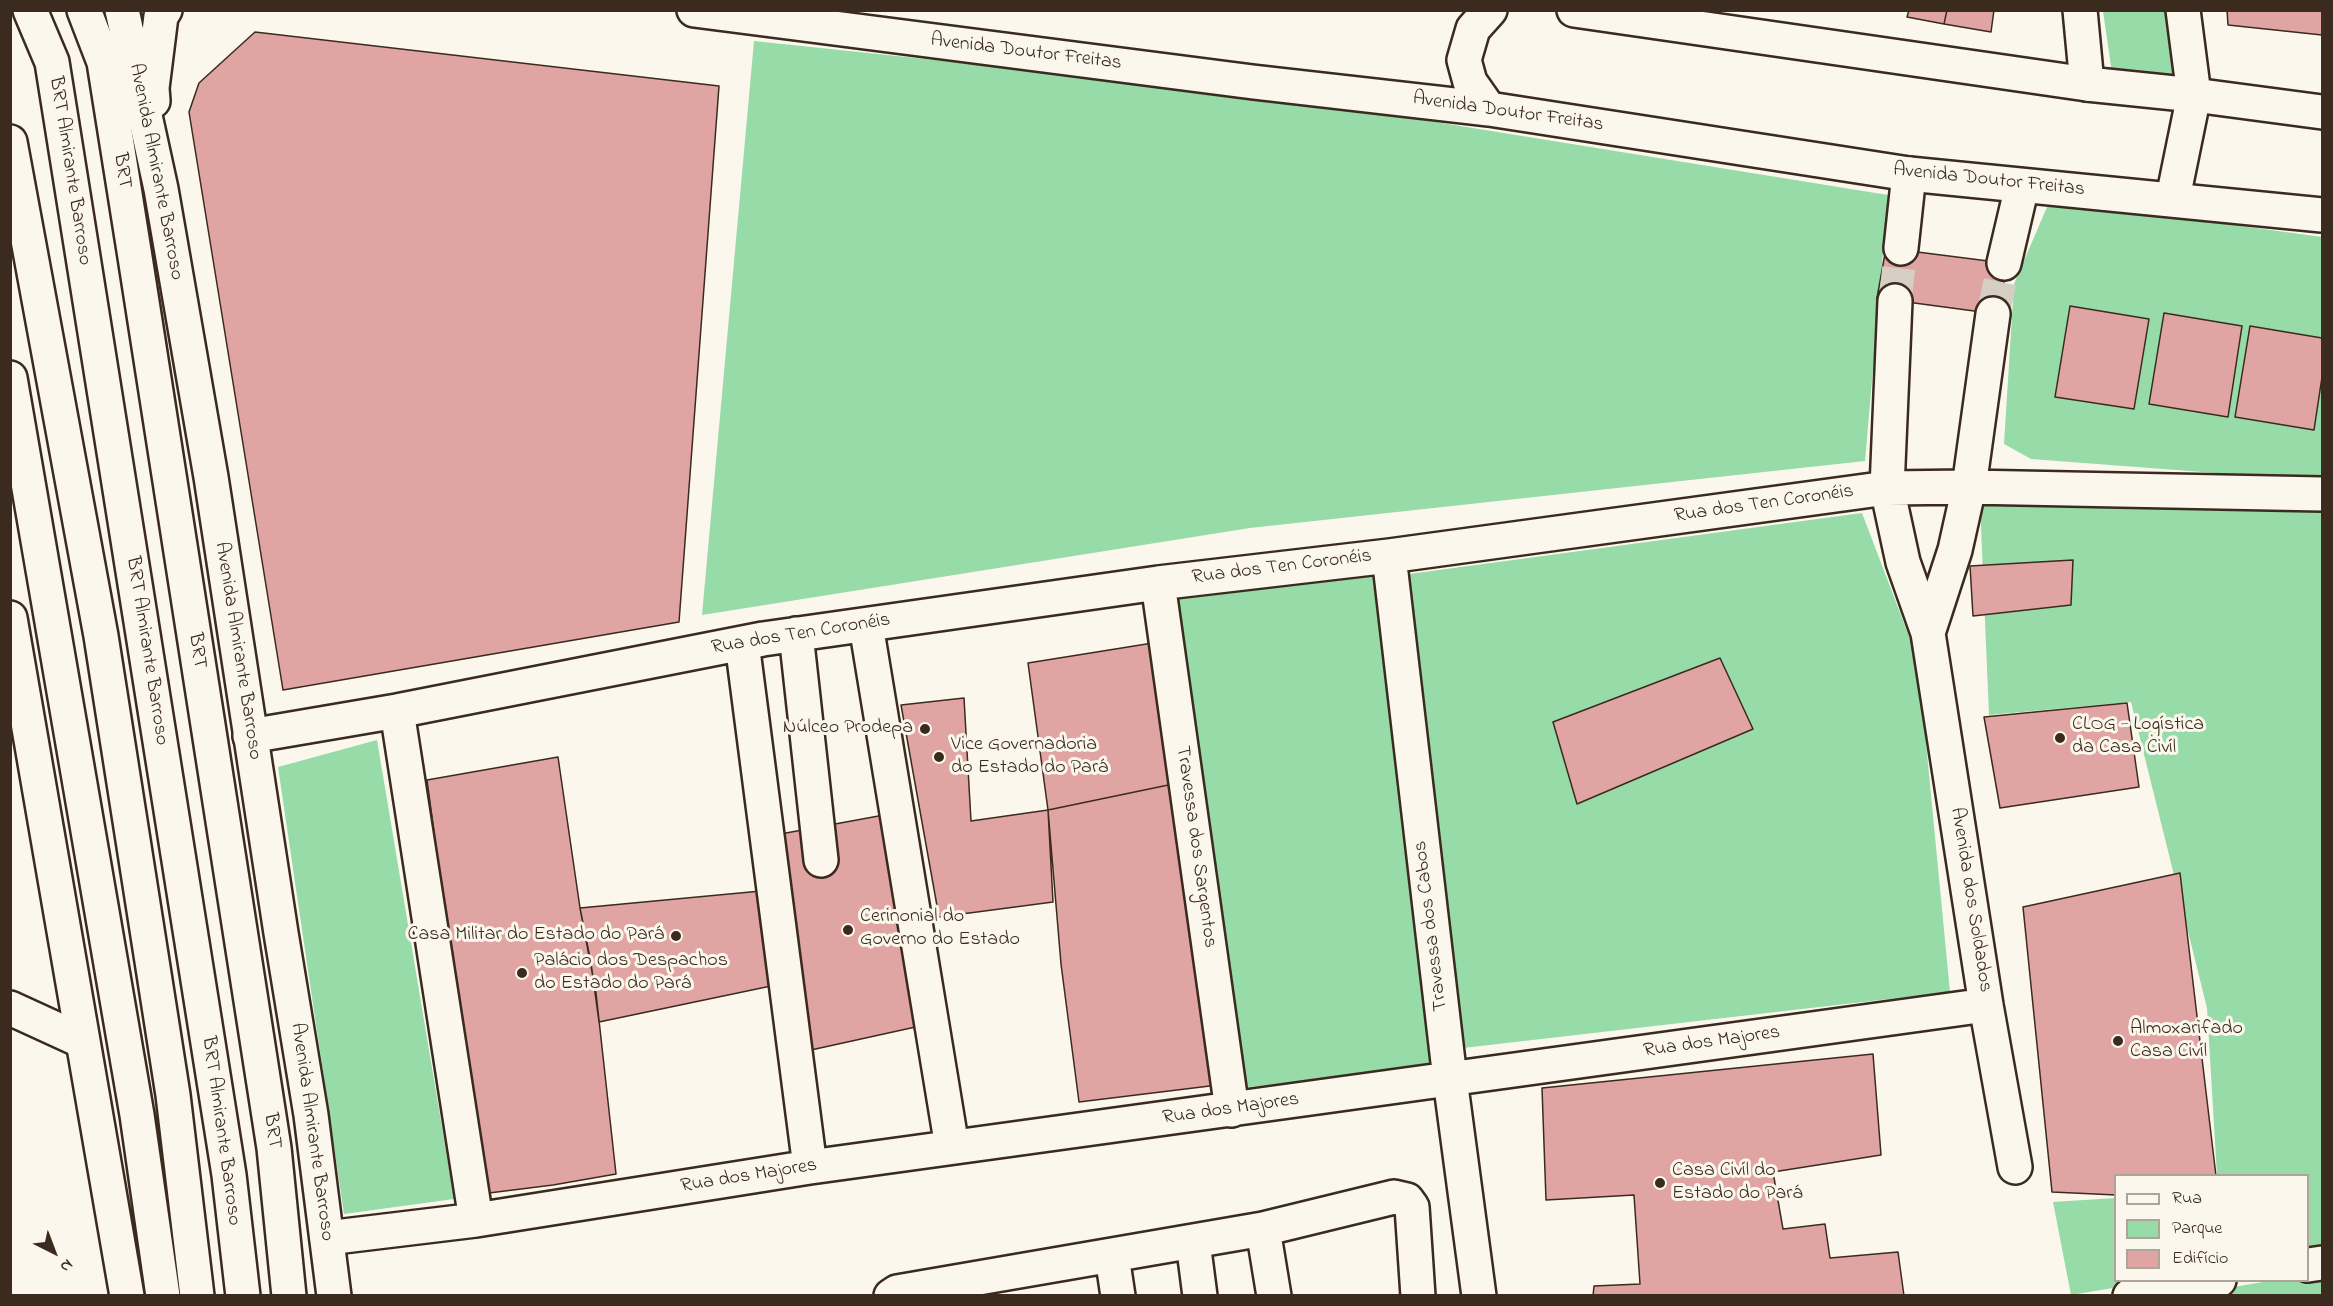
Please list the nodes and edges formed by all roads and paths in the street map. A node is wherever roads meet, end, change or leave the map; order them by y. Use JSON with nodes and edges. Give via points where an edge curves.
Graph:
{"nodes":[{"id":1,"x":30,"y":10,"type":"edge"},
{"id":2,"x":84,"y":10,"type":"edge"},
{"id":3,"x":122,"y":10,"type":"edge"},
{"id":4,"x":165,"y":10,"type":"edge"},
{"id":5,"x":694,"y":10,"type":"edge"},
{"id":6,"x":1490,"y":10,"type":"edge"},
{"id":7,"x":1574,"y":10,"type":"edge"},
{"id":8,"x":2080,"y":10,"type":"edge"},
{"id":9,"x":2183,"y":10,"type":"edge"},
{"id":10,"x":2087,"y":84,"type":"junction"},
{"id":11,"x":2194,"y":95,"type":"junction"},
{"id":12,"x":1489,"y":109,"type":"junction"},
{"id":13,"x":2322,"y":112,"type":"edge"},
{"id":14,"x":10,"y":142,"type":"edge"},
{"id":15,"x":1909,"y":174,"type":"junction"},
{"id":16,"x":2022,"y":186,"type":"junction"},
{"id":17,"x":161,"y":189,"type":"junction"},
{"id":18,"x":2173,"y":198,"type":"junction"},
{"id":19,"x":2322,"y":214,"type":"edge"},
{"id":20,"x":1901,"y":248,"type":"tunnel mouth"},
{"id":21,"x":2004,"y":263,"type":"tunnel mouth"},
{"id":22,"x":1895,"y":301,"type":"tunnel mouth"},
{"id":23,"x":1993,"y":314,"type":"tunnel mouth"},
{"id":24,"x":10,"y":378,"type":"edge"},
{"id":25,"x":1969,"y":487,"type":"junction"},
{"id":26,"x":1887,"y":488,"type":"junction"},
{"id":27,"x":2322,"y":494,"type":"edge"},
{"id":28,"x":1389,"y":556,"type":"junction"},
{"id":29,"x":1158,"y":583,"type":"junction"},
{"id":30,"x":10,"y":618,"type":"edge"},
{"id":31,"x":866,"y":625,"type":"junction"},
{"id":32,"x":1928,"y":633,"type":"junction"},
{"id":33,"x":795,"y":634,"type":"junction"},
{"id":34,"x":741,"y":643,"type":"junction"},
{"id":35,"x":13,"y":655,"type":"edge"},
{"id":36,"x":397,"y":711,"type":"junction"},
{"id":37,"x":250,"y":736,"type":"junction"},
{"id":38,"x":821,"y":860,"type":"dead end"},
{"id":39,"x":1986,"y":1005,"type":"junction"},
{"id":40,"x":10,"y":1008,"type":"edge"},
{"id":41,"x":82,"y":1041,"type":"junction"},
{"id":42,"x":1450,"y":1079,"type":"junction"},
{"id":43,"x":1232,"y":1110,"type":"junction"},
{"id":44,"x":952,"y":1147,"type":"junction"},
{"id":45,"x":810,"y":1167,"type":"junction"},
{"id":46,"x":2015,"y":1167,"type":"dead end"},
{"id":47,"x":476,"y":1220,"type":"junction"},
{"id":48,"x":1263,"y":1228,"type":"junction"},
{"id":49,"x":327,"y":1238,"type":"junction"},
{"id":50,"x":1193,"y":1242,"type":"junction"},
{"id":51,"x":1112,"y":1256,"type":"junction"},
{"id":52,"x":2213,"y":1282,"type":"edge"},
{"id":53,"x":127,"y":1296,"type":"edge"},
{"id":54,"x":163,"y":1296,"type":"edge"},
{"id":55,"x":197,"y":1296,"type":"edge"},
{"id":56,"x":243,"y":1296,"type":"edge"},
{"id":57,"x":289,"y":1296,"type":"edge"},
{"id":58,"x":334,"y":1296,"type":"edge"},
{"id":59,"x":891,"y":1296,"type":"edge"},
{"id":60,"x":1118,"y":1296,"type":"edge"},
{"id":61,"x":1200,"y":1296,"type":"edge"},
{"id":62,"x":1274,"y":1296,"type":"edge"},
{"id":63,"x":1418,"y":1296,"type":"edge"},
{"id":64,"x":1479,"y":1296,"type":"edge"},
{"id":65,"x":2130,"y":1296,"type":"edge"}],
"edges":[{"from":1,"to":56,"type":"main road","name":"BRT Almirante Barroso","via":[[52,62],[229,1175]]},
{"from":2,"to":57,"type":"main road","name":"BRT","via":[[104,62],[274,1148]]},
{"from":3,"to":17,"type":"main road","name":"Avenida Almirante Barroso"},
{"from":4,"to":17,"type":"main road","via":[[152,88]]},
{"from":5,"to":12,"type":"main road","name":"Avenida Doutor Freitas"},
{"from":6,"to":12,"type":"main road","via":[[1473,29],[1464,60],[1470,82]]},
{"from":7,"to":10,"type":"main road"},
{"from":8,"to":10,"type":"main road"},
{"from":9,"to":11,"type":"main road"},
{"from":10,"to":11,"type":"main road"},
{"from":11,"to":13,"type":"main road"},
{"from":11,"to":18,"type":"main road"},
{"from":12,"to":15,"type":"main road","name":"Avenida Doutor Freitas"},
{"from":14,"to":55,"type":"main road","via":[[101,636],[173,1095]]},
{"from":15,"to":16,"type":"main road","name":"Avenida Doutor Freitas"},
{"from":15,"to":20,"type":"main road"},
{"from":16,"to":18,"type":"main road","name":"Avenida Doutor Freitas"},
{"from":16,"to":21,"type":"main road"},
{"from":17,"to":37,"type":"main road","name":"Avenida Almirante Barroso","via":[[211,477]]},
{"from":18,"to":19,"type":"main road","name":"Avenida Doutor Freitas"},
{"from":22,"to":26,"type":"main road","name":"Avenida dos Soldados"},
{"from":23,"to":25,"type":"main road"},
{"from":24,"to":54,"type":"main road","via":[[136,1115]]},
{"from":25,"to":26,"type":"main road","name":"Rua dos Ten Coronéis"},
{"from":25,"to":27,"type":"main road","name":"Rua dos Ten Coronéis"},
{"from":25,"to":32,"type":"main road","via":[[1955,550]]},
{"from":26,"to":28,"type":"main road","name":"Rua dos Ten Coronéis"},
{"from":26,"to":32,"type":"main road","name":"Avenida dos Soldados","via":[[1903,562]]},
{"from":28,"to":29,"type":"main road","name":"Rua dos Ten Coronéis"},
{"from":28,"to":42,"type":"main road","name":"Travessa dos Cabos"},
{"from":29,"to":31,"type":"main road","name":"Rua dos Ten Coronéis"},
{"from":29,"to":43,"type":"main road","name":"Travessa dos Sargentos"},
{"from":30,"to":35,"type":"main road"},
{"from":31,"to":33,"type":"main road","name":"Rua dos Ten Coronéis"},
{"from":31,"to":44,"type":"main road"},
{"from":32,"to":39,"type":"main road","name":"Avenida dos Soldados"},
{"from":33,"to":34,"type":"main road","name":"Rua dos Ten Coronéis"},
{"from":33,"to":38,"type":"main road"},
{"from":34,"to":36,"type":"main road","name":"Rua dos Ten Coronéis"},
{"from":34,"to":45,"type":"main road"},
{"from":35,"to":41,"type":"main road"},
{"from":36,"to":37,"type":"main road","name":"Rua dos Ten Coronéis"},
{"from":36,"to":47,"type":"main road"},
{"from":37,"to":49,"type":"main road","name":"Avenida Almirante Barroso"},
{"from":39,"to":42,"type":"main road","name":"Rua dos Majores"},
{"from":39,"to":46,"type":"main road","name":"Avenida dos Soldados"},
{"from":40,"to":41,"type":"main road"},
{"from":41,"to":53,"type":"main road"},
{"from":42,"to":43,"type":"main road","name":"Rua dos Majores"},
{"from":42,"to":64,"type":"main road","name":"Travessa dos Cabos"},
{"from":43,"to":44,"type":"main road","name":"Rua dos Majores"},
{"from":44,"to":45,"type":"main road","name":"Rua dos Majores"},
{"from":45,"to":47,"type":"main road","name":"Rua dos Majores"},
{"from":47,"to":49,"type":"main road","name":"Rua dos Majores"},
{"from":48,"to":50,"type":"main road"},
{"from":48,"to":62,"type":"main road"},
{"from":48,"to":63,"type":"main road","via":[[1394,1197],[1407,1200],[1413,1207]]},
{"from":49,"to":58,"type":"main road","name":"Avenida Almirante Barroso"},
{"from":50,"to":51,"type":"main road"},
{"from":50,"to":61,"type":"main road"},
{"from":51,"to":59,"type":"main road"},
{"from":51,"to":60,"type":"main road"},
{"from":52,"to":65,"type":"main road"}]}
